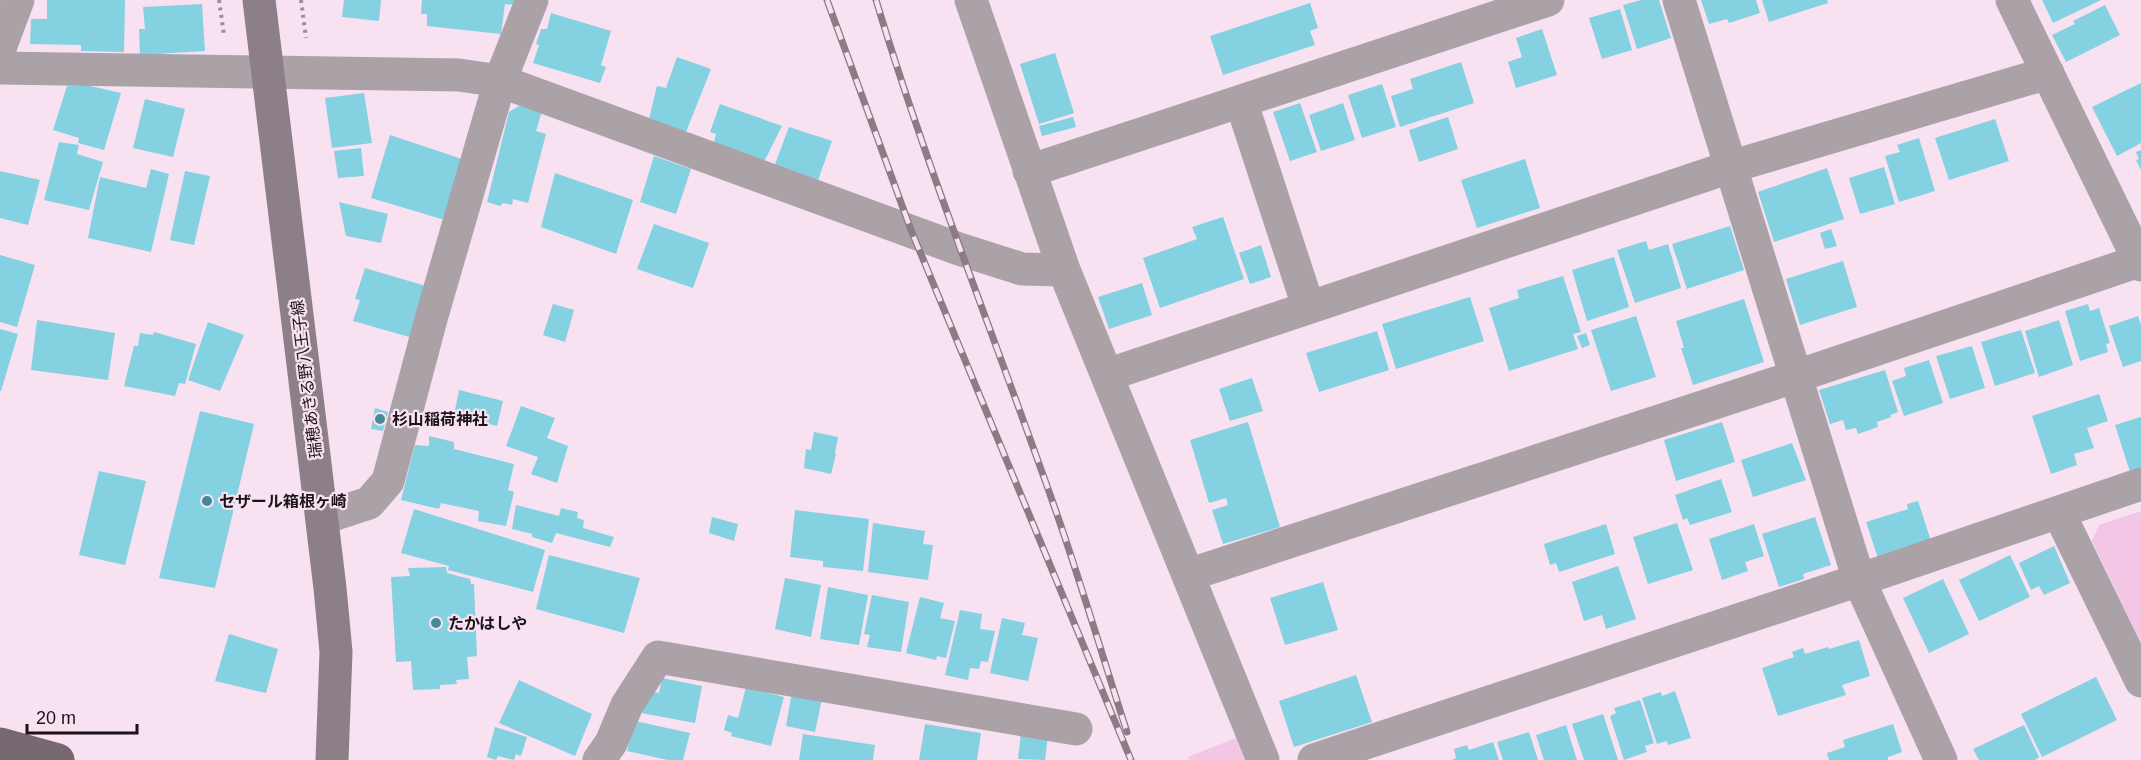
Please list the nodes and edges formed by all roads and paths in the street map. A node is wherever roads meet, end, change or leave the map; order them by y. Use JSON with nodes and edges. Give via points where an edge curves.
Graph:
{"nodes":[{"id":1,"x":18,"y":0,"type":"edge"},
{"id":2,"x":219,"y":0,"type":"edge"},
{"id":3,"x":259,"y":0,"type":"edge"},
{"id":4,"x":301,"y":0,"type":"edge"},
{"id":5,"x":532,"y":0,"type":"edge"},
{"id":6,"x":971,"y":0,"type":"edge"},
{"id":7,"x":1548,"y":0,"type":"edge"},
{"id":8,"x":1678,"y":0,"type":"edge"},
{"id":9,"x":2012,"y":0,"type":"edge"},
{"id":10,"x":306,"y":40,"type":"dead end"},
{"id":11,"x":225,"y":42,"type":"dead end"},
{"id":12,"x":0,"y":48,"type":"edge"},
{"id":13,"x":0,"y":68,"type":"edge"},
{"id":14,"x":268,"y":73,"type":"junction"},
{"id":15,"x":2048,"y":73,"type":"junction"},
{"id":16,"x":500,"y":81,"type":"junction"},
{"id":17,"x":1241,"y":101,"type":"junction"},
{"id":18,"x":1730,"y":167,"type":"junction"},
{"id":19,"x":1029,"y":171,"type":"junction"},
{"id":20,"x":2140,"y":263,"type":"edge"},
{"id":21,"x":1064,"y":270,"type":"junction"},
{"id":22,"x":1308,"y":306,"type":"junction"},
{"id":23,"x":1107,"y":375,"type":"junction"},
{"id":24,"x":1794,"y":377,"type":"junction"},
{"id":25,"x":2141,"y":484,"type":"edge"},
{"id":26,"x":2059,"y":513,"type":"junction"},
{"id":27,"x":323,"y":518,"type":"junction"},
{"id":28,"x":1188,"y":574,"type":"junction"},
{"id":29,"x":1859,"y":580,"type":"junction"},
{"id":30,"x":2141,"y":681,"type":"edge"},
{"id":31,"x":1076,"y":729,"type":"dead end"},
{"id":32,"x":0,"y":744,"type":"edge"},
{"id":33,"x":58,"y":760,"type":"edge"},
{"id":34,"x":332,"y":760,"type":"edge"},
{"id":35,"x":599,"y":760,"type":"edge"},
{"id":36,"x":1263,"y":760,"type":"edge"},
{"id":37,"x":1314,"y":760,"type":"edge"},
{"id":38,"x":1941,"y":760,"type":"edge"}],
"edges":[{"from":1,"to":12,"type":"street"},
{"from":2,"to":11,"type":"path"},
{"from":3,"to":14,"type":"main road","name":"瑞穂あきる野八王子線"},
{"from":4,"to":10,"type":"path"},
{"from":5,"to":16,"type":"street"},
{"from":6,"to":19,"type":"street"},
{"from":7,"to":17,"type":"street"},
{"from":8,"to":18,"type":"street"},
{"from":9,"to":15,"type":"street"},
{"from":13,"to":14,"type":"street"},
{"from":14,"to":16,"type":"street","via":[[459,75]]},
{"from":14,"to":27,"type":"main road","name":"瑞穂あきる野八王子線"},
{"from":15,"to":18,"type":"street"},
{"from":15,"to":20,"type":"street"},
{"from":16,"to":21,"type":"street","via":[[959,249],[1022,269]]},
{"from":16,"to":27,"type":"street","via":[[388,481],[369,503]]},
{"from":17,"to":19,"type":"street"},
{"from":17,"to":22,"type":"street"},
{"from":18,"to":22,"type":"street"},
{"from":18,"to":24,"type":"street"},
{"from":19,"to":21,"type":"street"},
{"from":20,"to":24,"type":"street"},
{"from":21,"to":23,"type":"street"},
{"from":22,"to":23,"type":"street"},
{"from":23,"to":28,"type":"street"},
{"from":24,"to":28,"type":"street"},
{"from":24,"to":29,"type":"street"},
{"from":25,"to":26,"type":"street"},
{"from":26,"to":29,"type":"street"},
{"from":26,"to":30,"type":"street"},
{"from":27,"to":34,"type":"main road","name":"瑞穂あきる野八王子線","via":[[336,652]]},
{"from":28,"to":36,"type":"street"},
{"from":29,"to":37,"type":"street"},
{"from":29,"to":38,"type":"street"},
{"from":31,"to":35,"type":"street","via":[[658,657],[627,705]]},
{"from":32,"to":33,"type":"main road"}]}
